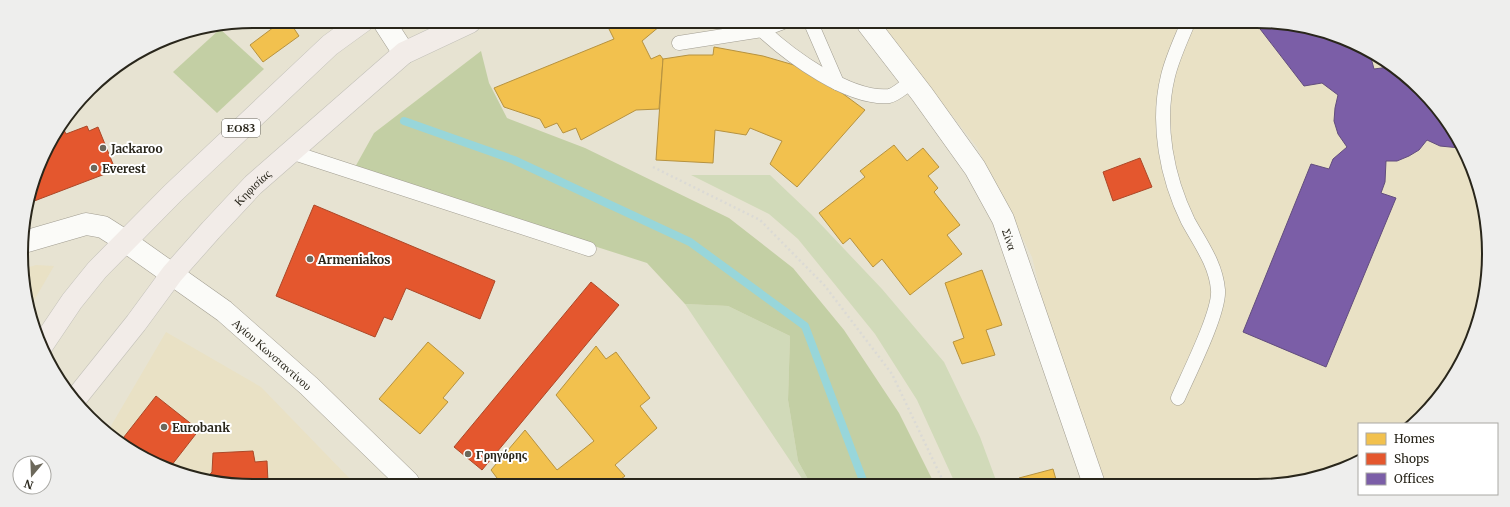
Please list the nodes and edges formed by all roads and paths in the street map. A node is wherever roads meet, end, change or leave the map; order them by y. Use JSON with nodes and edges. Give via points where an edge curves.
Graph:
{"nodes":[{"id":1,"x":355,"y":28,"type":"edge"},
{"id":2,"x":388,"y":28,"type":"edge"},
{"id":3,"x":457,"y":28,"type":"edge"},
{"id":4,"x":767,"y":28,"type":"edge"},
{"id":5,"x":813,"y":28,"type":"edge"},
{"id":6,"x":871,"y":28,"type":"edge"},
{"id":7,"x":1186,"y":28,"type":"edge"},
{"id":8,"x":762,"y":30,"type":"junction"},
{"id":9,"x":679,"y":43,"type":"dead end"},
{"id":10,"x":404,"y":53,"type":"junction"},
{"id":11,"x":912,"y":81,"type":"junction"},
{"id":12,"x":837,"y":83,"type":"junction"},
{"id":13,"x":291,"y":152,"type":"junction"},
{"id":14,"x":653,"y":168,"type":"dead end"},
{"id":15,"x":28,"y":241,"type":"edge"},
{"id":16,"x":125,"y":241,"type":"junction"},
{"id":17,"x":589,"y":249,"type":"dead end"},
{"id":18,"x":172,"y":274,"type":"junction"},
{"id":19,"x":45,"y":341,"type":"edge"},
{"id":20,"x":78,"y":395,"type":"edge"},
{"id":21,"x":1178,"y":398,"type":"dead end"},
{"id":22,"x":405,"y":479,"type":"edge"},
{"id":23,"x":942,"y":479,"type":"edge"},
{"id":24,"x":1092,"y":479,"type":"edge"}],
"edges":[{"from":1,"to":16,"type":"main road","number":"ΕΟ83","via":[[319,55]]},
{"from":2,"to":10,"type":"street"},
{"from":3,"to":10,"type":"main road","name":"Κηφισίας"},
{"from":4,"to":8,"type":"lane"},
{"from":5,"to":12,"type":"lane"},
{"from":6,"to":11,"type":"street","name":"Σίνα"},
{"from":7,"to":21,"type":"lane","via":[[1168,76],[1163,110],[1165,148],[1172,183],[1188,220],[1215,270],[1218,292],[1215,310]]},
{"from":8,"to":9,"type":"lane"},
{"from":8,"to":12,"type":"lane","via":[[785,51]]},
{"from":10,"to":13,"type":"main road","name":"Κηφισίας"},
{"from":11,"to":12,"type":"lane","via":[[891,96],[871,95]]},
{"from":11,"to":24,"type":"street","name":"Σίνα","via":[[975,168],[1003,219]]},
{"from":13,"to":17,"type":"lane"},
{"from":13,"to":18,"type":"main road","name":"Κηφισίας","via":[[253,185]]},
{"from":14,"to":23,"type":"path","via":[[760,220],[825,286],[892,374]]},
{"from":15,"to":16,"type":"street","name":"Αγίου Κωνσταντίνου","via":[[86,224],[103,227]]},
{"from":16,"to":18,"type":"street","name":"Αγίου Κωνσταντίνου"},
{"from":16,"to":19,"type":"main road","number":"ΕΟ83","via":[[72,301]]},
{"from":18,"to":20,"type":"main road","name":"Κηφισίας"},
{"from":18,"to":22,"type":"street","name":"Αγίου Κωνσταντίνου","via":[[224,311],[309,386]]}]}
